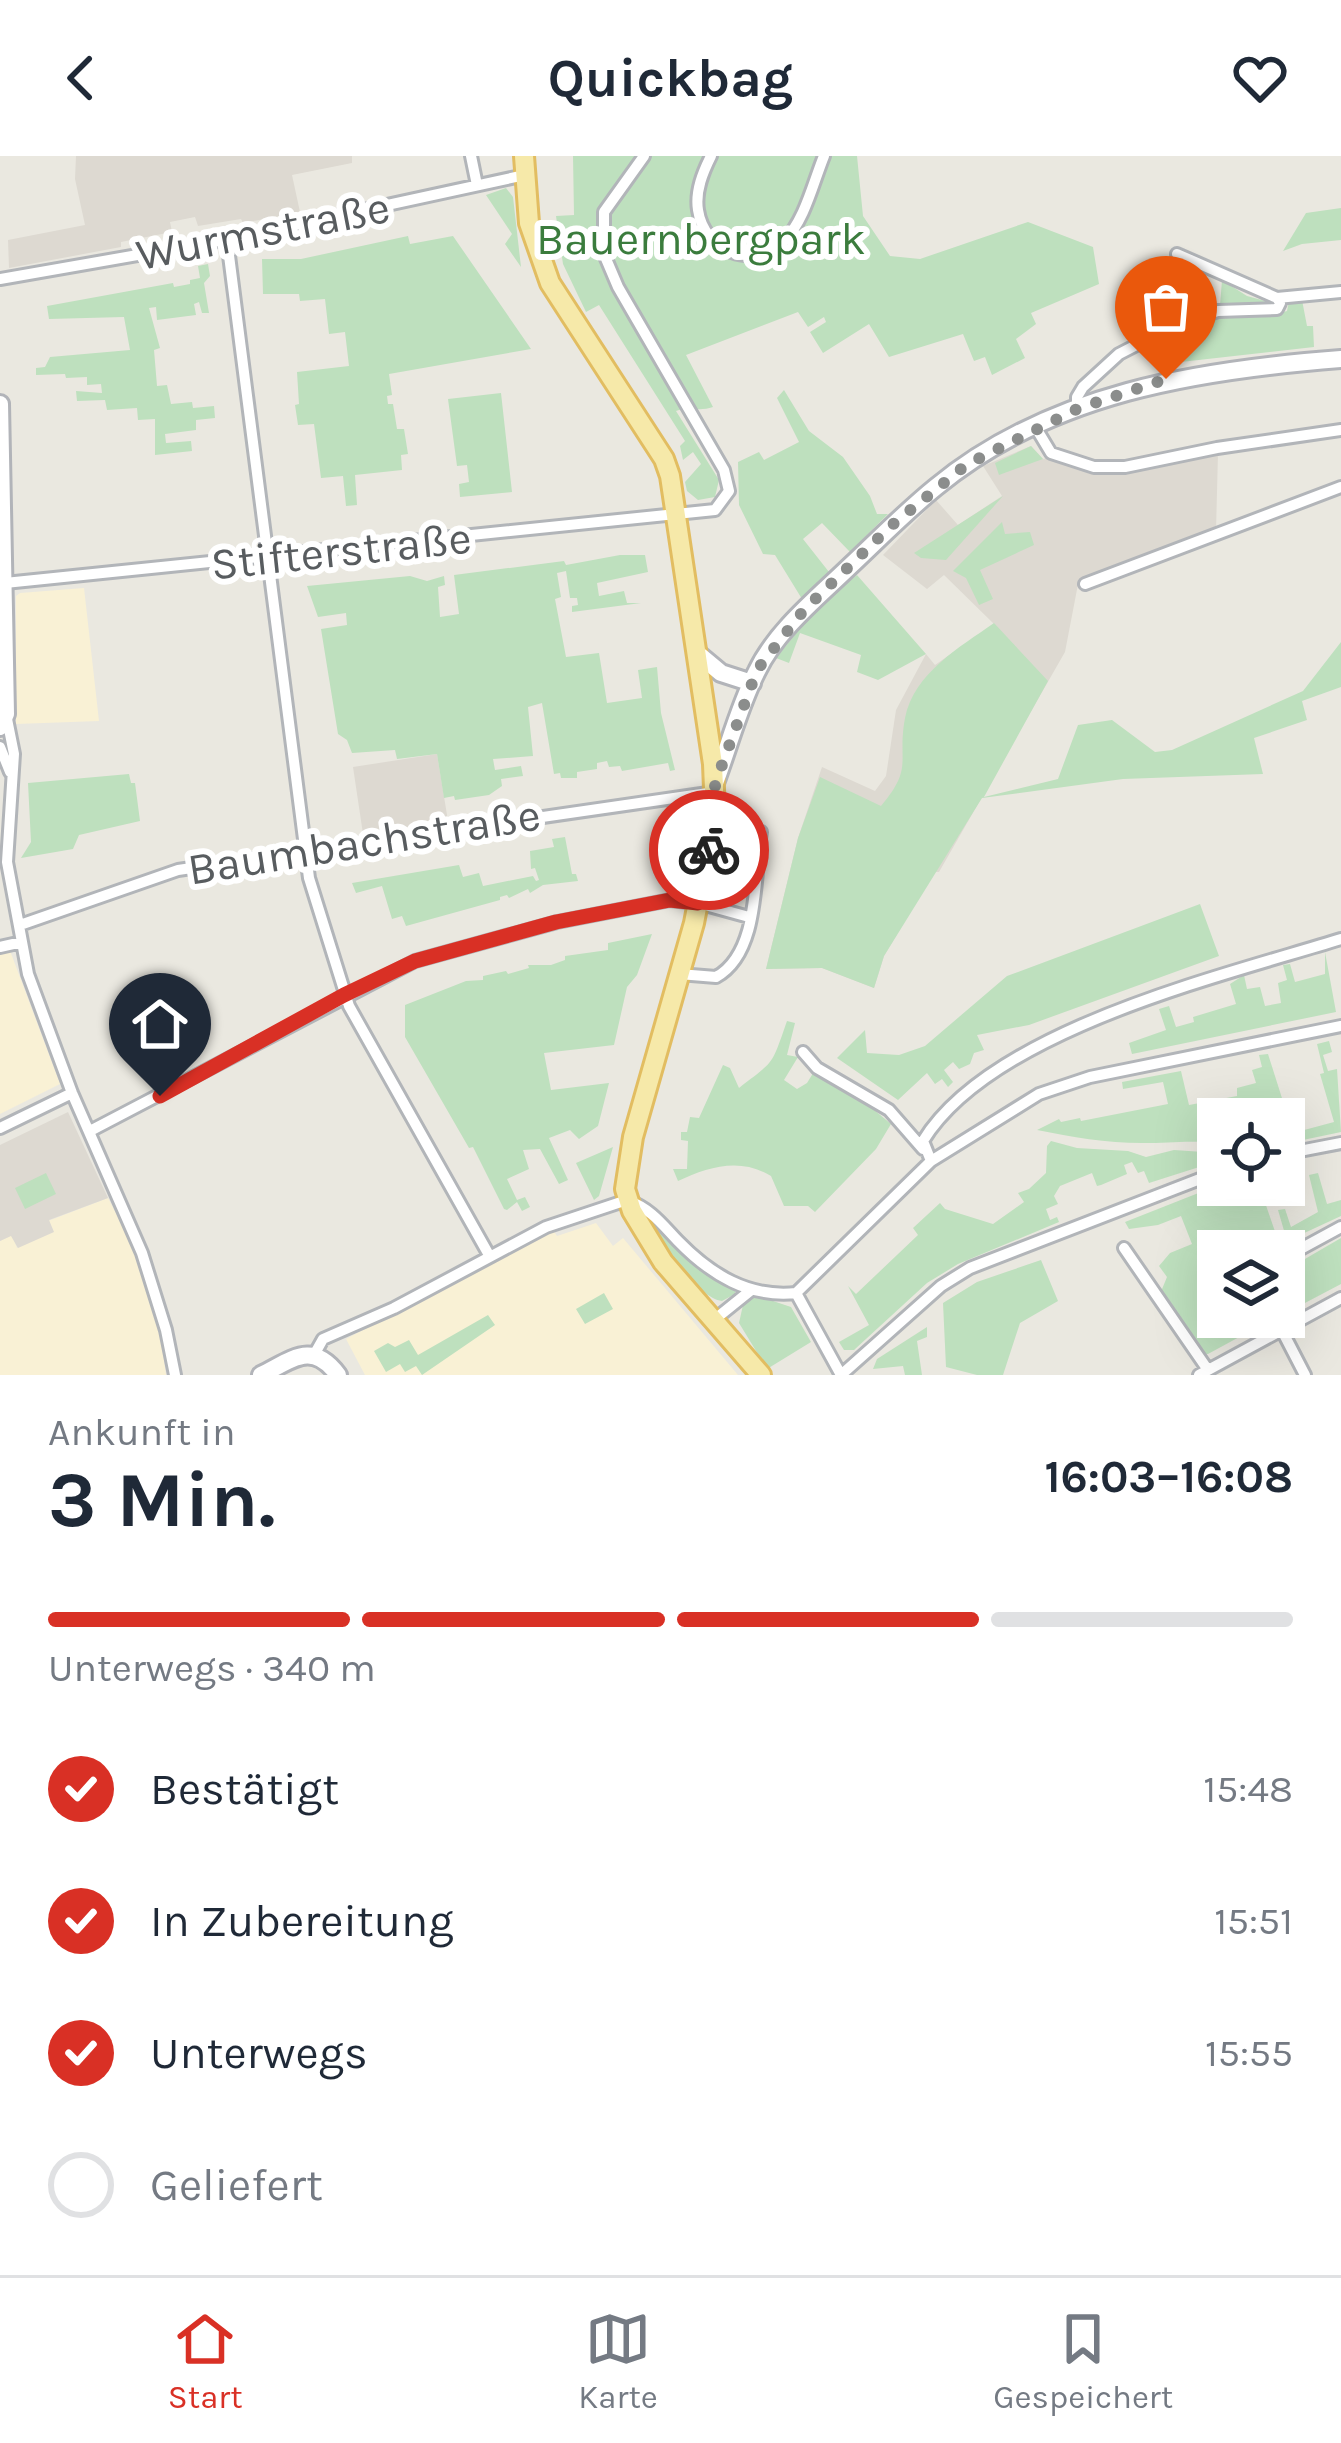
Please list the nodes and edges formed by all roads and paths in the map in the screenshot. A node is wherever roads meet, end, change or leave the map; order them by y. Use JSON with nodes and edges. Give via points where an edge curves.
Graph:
{"nodes":[{"id":1,"x":471,"y":156,"type":"edge"},
{"id":2,"x":644,"y":156,"type":"edge"},
{"id":3,"x":712,"y":156,"type":"edge"},
{"id":4,"x":824,"y":156,"type":"edge"},
{"id":5,"x":524,"y":166,"type":"edge"},
{"id":6,"x":477,"y":185,"type":"junction"},
{"id":7,"x":227,"y":240,"type":"junction"},
{"id":8,"x":1177,"y":254,"type":"dead end"},
{"id":9,"x":0,"y":279,"type":"edge"},
{"id":10,"x":1341,"y":292,"type":"edge"},
{"id":11,"x":1277,"y":298,"type":"junction"},
{"id":12,"x":1341,"y":359,"type":"edge"},
{"id":13,"x":0,"y":404,"type":"edge"},
{"id":14,"x":1077,"y":409,"type":"junction"},
{"id":15,"x":1036,"y":428,"type":"junction"},
{"id":16,"x":1341,"y":430,"type":"edge"},
{"id":17,"x":1341,"y":487,"type":"edge"},
{"id":18,"x":677,"y":517,"type":"junction"},
{"id":19,"x":266,"y":558,"type":"junction"},
{"id":20,"x":5,"y":583,"type":"junction"},
{"id":21,"x":1085,"y":584,"type":"dead end"},
{"id":22,"x":697,"y":653,"type":"junction"},
{"id":23,"x":752,"y":683,"type":"junction"},
{"id":24,"x":3,"y":721,"type":"edge"},
{"id":25,"x":0,"y":747,"type":"edge"},
{"id":26,"x":714,"y":780,"type":"junction"},
{"id":27,"x":13,"y":781,"type":"junction"},
{"id":28,"x":761,"y":832,"type":"dead end"},
{"id":29,"x":304,"y":851,"type":"junction"},
{"id":30,"x":698,"y":903,"type":"junction"},
{"id":31,"x":749,"y":917,"type":"junction"},
{"id":32,"x":20,"y":925,"type":"junction"},
{"id":33,"x":1341,"y":939,"type":"edge"},
{"id":34,"x":22,"y":942,"type":"junction"},
{"id":35,"x":0,"y":947,"type":"edge"},
{"id":36,"x":679,"y":974,"type":"junction"},
{"id":37,"x":344,"y":995,"type":"junction"},
{"id":38,"x":1341,"y":1025,"type":"edge"},
{"id":39,"x":803,"y":1052,"type":"dead end"},
{"id":40,"x":72,"y":1093,"type":"junction"},
{"id":41,"x":0,"y":1128,"type":"edge"},
{"id":42,"x":90,"y":1131,"type":"junction"},
{"id":43,"x":1341,"y":1143,"type":"edge"},
{"id":44,"x":1305,"y":1150,"type":"edge"},
{"id":45,"x":928,"y":1156,"type":"junction"},
{"id":46,"x":1197,"y":1180,"type":"edge"},
{"id":47,"x":627,"y":1200,"type":"junction"},
{"id":48,"x":1341,"y":1227,"type":"edge"},
{"id":49,"x":1305,"y":1247,"type":"edge"},
{"id":50,"x":1124,"y":1248,"type":"dead end"},
{"id":51,"x":489,"y":1255,"type":"junction"},
{"id":52,"x":750,"y":1291,"type":"junction"},
{"id":53,"x":796,"y":1293,"type":"junction"},
{"id":54,"x":1341,"y":1298,"type":"edge"},
{"id":55,"x":1305,"y":1318,"type":"edge"},
{"id":56,"x":714,"y":1320,"type":"junction"},
{"id":57,"x":1267,"y":1338,"type":"edge"},
{"id":58,"x":1286,"y":1338,"type":"edge"},
{"id":59,"x":319,"y":1347,"type":"junction"},
{"id":60,"x":1204,"y":1372,"type":"edge"},
{"id":61,"x":847,"y":1373,"type":"edge"},
{"id":62,"x":175,"y":1375,"type":"edge"},
{"id":63,"x":261,"y":1375,"type":"edge"},
{"id":64,"x":338,"y":1375,"type":"edge"},
{"id":65,"x":761,"y":1375,"type":"edge"},
{"id":66,"x":1305,"y":1375,"type":"edge"}],
"edges":[{"from":1,"to":6,"type":"street"},
{"from":2,"to":18,"type":"street","name":"Stifterstraße","via":[[604,212],[604,254],[728,481],[727,499],[715,510]]},
{"from":3,"to":4,"type":"street","via":[[698,195],[702,225],[722,248],[751,255],[785,239]]},
{"from":5,"to":6,"type":"street","name":"Wurmstraße"},
{"from":5,"to":18,"type":"main road","via":[[533,238],[550,283],[664,459]]},
{"from":6,"to":7,"type":"street","name":"Wurmstraße"},
{"from":7,"to":9,"type":"street","name":"Wurmstraße"},
{"from":7,"to":19,"type":"street"},
{"from":8,"to":11,"type":"street"},
{"from":10,"to":11,"type":"street"},
{"from":11,"to":14,"type":"street","via":[[1277,309],[1200,315],[1138,342],[1083,388]]},
{"from":12,"to":14,"type":"street","via":[[1166,379]]},
{"from":13,"to":20,"type":"street"},
{"from":14,"to":15,"type":"street"},
{"from":15,"to":16,"type":"street","via":[[1052,454],[1105,468]]},
{"from":15,"to":23,"type":"street","via":[[966,465],[892,525],[804,610]]},
{"from":17,"to":21,"type":"street"},
{"from":18,"to":19,"type":"street","name":"Stifterstraße"},
{"from":18,"to":22,"type":"main road"},
{"from":19,"to":20,"type":"street","name":"Stifterstraße"},
{"from":19,"to":29,"type":"street"},
{"from":20,"to":24,"type":"street"},
{"from":22,"to":23,"type":"street","via":[[713,669]]},
{"from":22,"to":26,"type":"main road"},
{"from":23,"to":26,"type":"street"},
{"from":24,"to":27,"type":"street","via":[[14,745]]},
{"from":25,"to":27,"type":"street"},
{"from":26,"to":29,"type":"street","name":"Baumbachstraße"},
{"from":26,"to":30,"type":"main road"},
{"from":27,"to":32,"type":"street","via":[[7,862]]},
{"from":28,"to":31,"type":"street"},
{"from":29,"to":32,"type":"street","name":"Baumbachstraße","via":[[178,870]]},
{"from":29,"to":37,"type":"street"},
{"from":30,"to":31,"type":"street"},
{"from":30,"to":36,"type":"main road"},
{"from":30,"to":37,"type":"street","via":[[670,900],[556,922],[415,961]]},
{"from":31,"to":36,"type":"street","via":[[725,972]]},
{"from":32,"to":34,"type":"street"},
{"from":33,"to":45,"type":"street","via":[[1049,1038],[942,1118],[923,1141]]},
{"from":34,"to":35,"type":"street"},
{"from":34,"to":40,"type":"street"},
{"from":36,"to":47,"type":"main road","via":[[633,1137]]},
{"from":37,"to":42,"type":"street"},
{"from":37,"to":51,"type":"street"},
{"from":38,"to":45,"type":"street","via":[[1064,1085]]},
{"from":39,"to":45,"type":"street","via":[[889,1110]]},
{"from":40,"to":41,"type":"street"},
{"from":40,"to":42,"type":"street"},
{"from":42,"to":62,"type":"street","via":[[154,1289]]},
{"from":43,"to":44,"type":"street"},
{"from":45,"to":53,"type":"street"},
{"from":46,"to":61,"type":"street","via":[[970,1268]]},
{"from":47,"to":51,"type":"street"},
{"from":47,"to":52,"type":"street","via":[[657,1216],[717,1275]]},
{"from":47,"to":56,"type":"main road","via":[[663,1262]]},
{"from":48,"to":49,"type":"street"},
{"from":50,"to":60,"type":"street"},
{"from":51,"to":59,"type":"street"},
{"from":52,"to":53,"type":"street"},
{"from":52,"to":56,"type":"street"},
{"from":53,"to":61,"type":"street"},
{"from":54,"to":55,"type":"street"},
{"from":56,"to":65,"type":"main road"},
{"from":57,"to":60,"type":"street"},
{"from":58,"to":66,"type":"street"},
{"from":59,"to":63,"type":"street"},
{"from":59,"to":64,"type":"street"}]}
